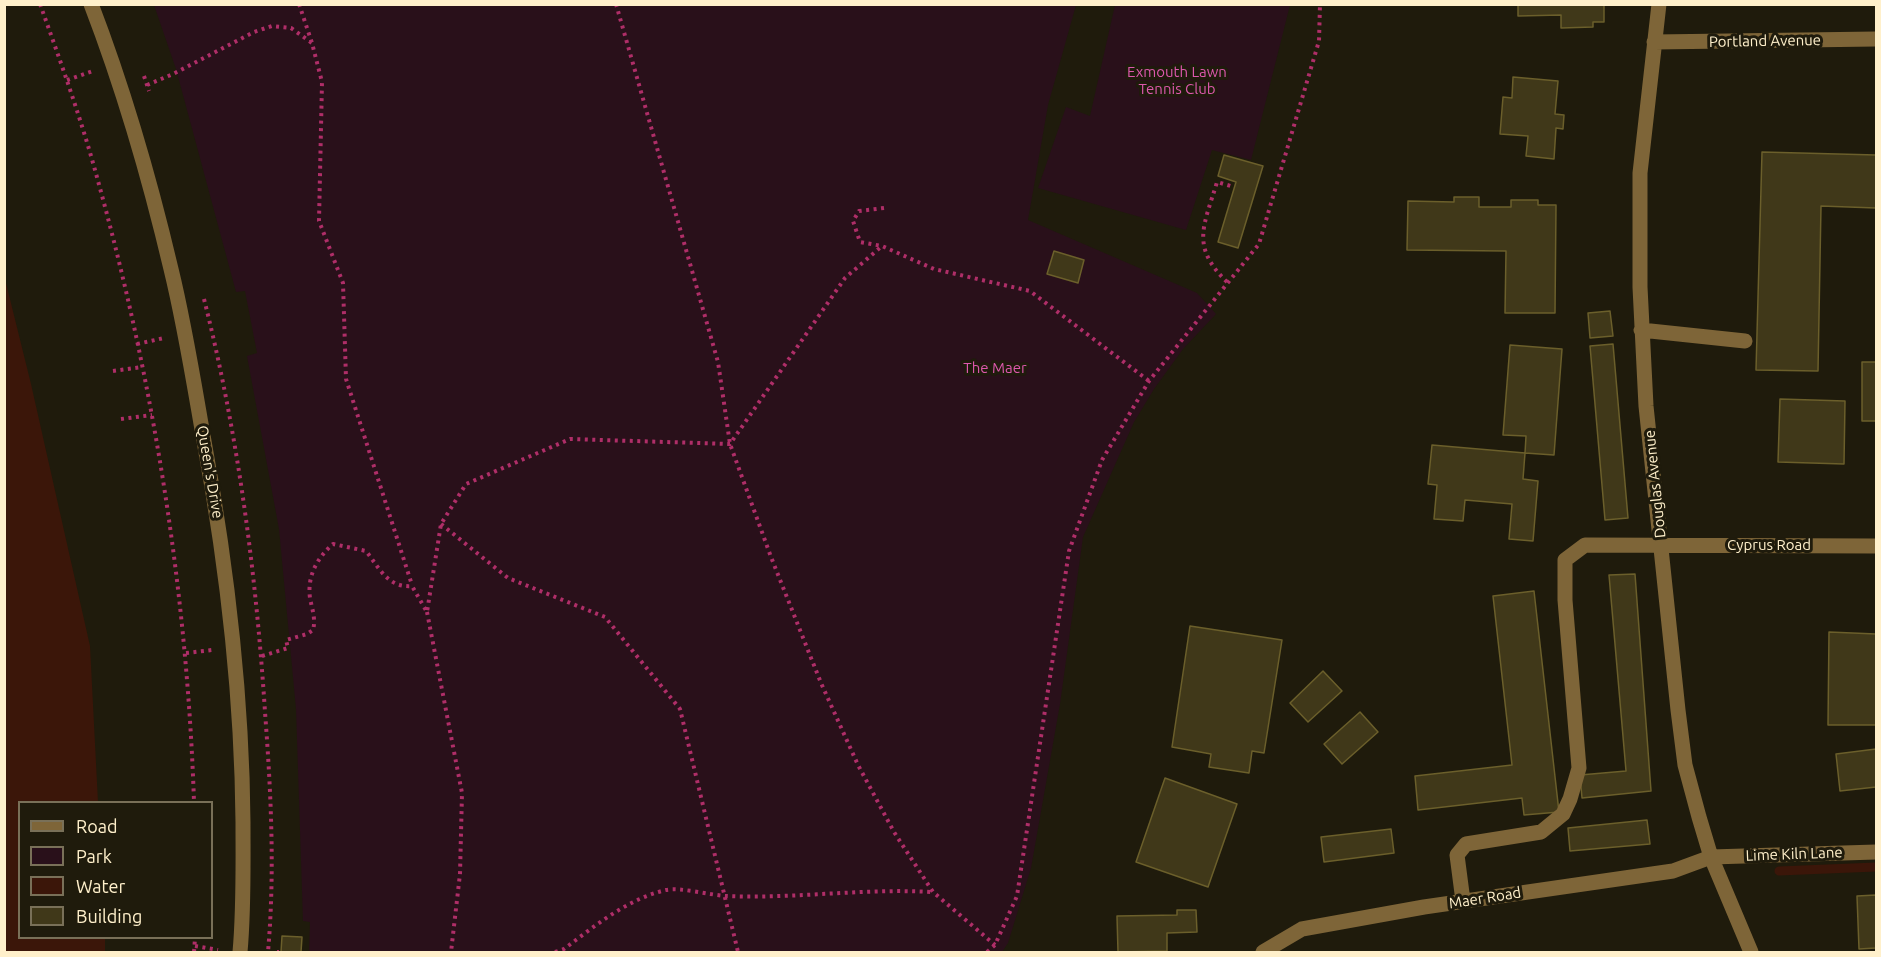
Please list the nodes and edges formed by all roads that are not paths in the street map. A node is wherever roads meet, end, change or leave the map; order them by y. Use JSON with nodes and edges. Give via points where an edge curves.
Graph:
{"nodes":[{"id":1,"x":92,"y":4,"type":"edge"},
{"id":2,"x":1659,"y":4,"type":"edge"},
{"id":3,"x":1876,"y":39,"type":"edge"},
{"id":4,"x":1654,"y":42,"type":"junction"},
{"id":5,"x":1641,"y":330,"type":"junction"},
{"id":6,"x":1745,"y":340,"type":"dead end"},
{"id":7,"x":1661,"y":545,"type":"junction"},
{"id":8,"x":1876,"y":546,"type":"edge"},
{"id":9,"x":1876,"y":852,"type":"edge"},
{"id":10,"x":1712,"y":857,"type":"junction"},
{"id":11,"x":1463,"y":901,"type":"junction"},
{"id":12,"x":240,"y":952,"type":"edge"},
{"id":13,"x":1263,"y":952,"type":"edge"},
{"id":14,"x":1751,"y":952,"type":"edge"}],
"edges":[{"from":1,"to":12,"type":"street","name":"Queen's Drive","via":[[171,268],[219,521],[242,746],[244,913]]},
{"from":2,"to":4,"type":"street","name":"Douglas Avenue"},
{"from":3,"to":4,"type":"street","name":"Portland Avenue"},
{"from":4,"to":5,"type":"street","name":"Douglas Avenue","via":[[1641,173]]},
{"from":5,"to":6,"type":"street"},
{"from":5,"to":7,"type":"street","name":"Douglas Avenue"},
{"from":7,"to":8,"type":"street","name":"Cyprus Road"},
{"from":7,"to":10,"type":"street","name":"Douglas Avenue","via":[[1685,765]]},
{"from":7,"to":11,"type":"street","name":"Cyprus Road","via":[[1585,545],[1566,560],[1565,600],[1579,768],[1570,799],[1563,814],[1541,832],[1466,844],[1456,855]]},
{"from":9,"to":10,"type":"street","name":"Lime Kiln Lane"},
{"from":10,"to":11,"type":"street","name":"Maer Road","via":[[1673,871]]},
{"from":10,"to":14,"type":"street","name":"Douglas Avenue"},
{"from":11,"to":13,"type":"street","name":"Maer Road","via":[[1302,928]]}]}
